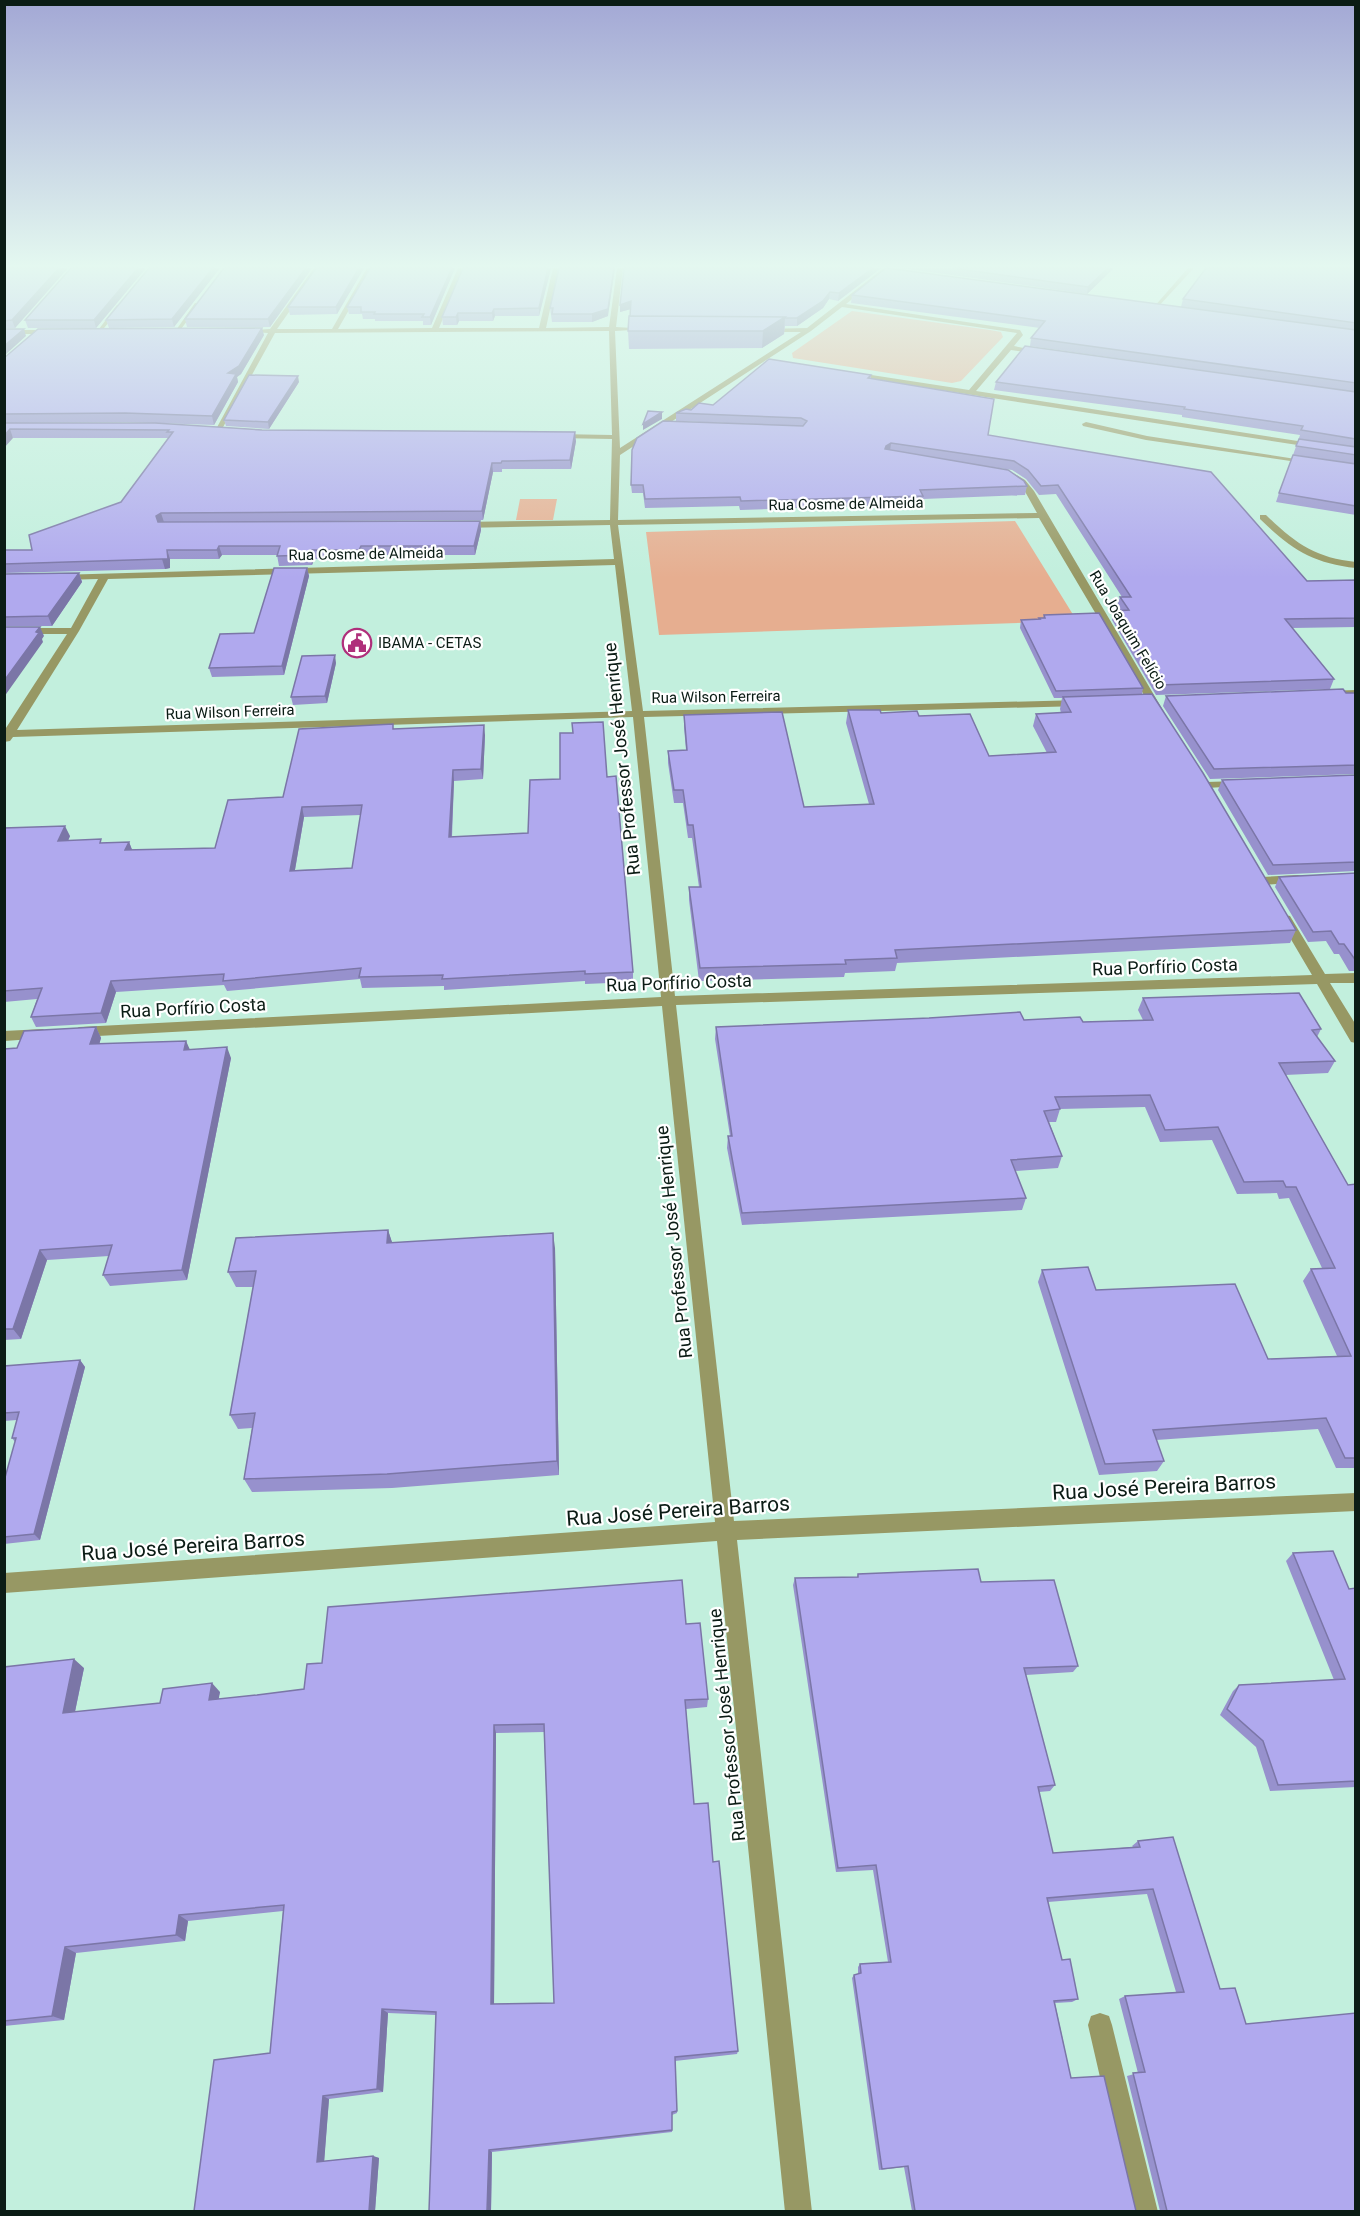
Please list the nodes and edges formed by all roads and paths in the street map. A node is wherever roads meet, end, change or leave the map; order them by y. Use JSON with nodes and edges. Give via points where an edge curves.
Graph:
{"nodes":[{"id":1,"x":250,"y":371,"type":"edge"},
{"id":2,"x":613,"y":371,"type":"edge"},
{"id":3,"x":747,"y":371,"type":"edge"},
{"id":4,"x":990,"y":371,"type":"edge"},
{"id":5,"x":844,"y":373,"type":"edge"},
{"id":6,"x":971,"y":392,"type":"junction"},
{"id":7,"x":1086,"y":424,"type":"dead end"},
{"id":8,"x":662,"y":425,"type":"junction"},
{"id":9,"x":673,"y":425,"type":"edge"},
{"id":10,"x":207,"y":429,"type":"edge"},
{"id":11,"x":218,"y":429,"type":"junction"},
{"id":12,"x":229,"y":431,"type":"edge"},
{"id":13,"x":551,"y":435,"type":"edge"},
{"id":14,"x":616,"y":446,"type":"junction"},
{"id":15,"x":1356,"y":452,"type":"edge"},
{"id":16,"x":1323,"y":464,"type":"edge"},
{"id":17,"x":999,"y":472,"type":"edge"},
{"id":18,"x":1042,"y":515,"type":"junction"},
{"id":19,"x":1263,"y":517,"type":"dead end"},
{"id":20,"x":614,"y":524,"type":"junction"},
{"id":21,"x":444,"y":525,"type":"edge"},
{"id":22,"x":620,"y":562,"type":"junction"},
{"id":23,"x":1356,"y":565,"type":"edge"},
{"id":24,"x":104,"y":577,"type":"junction"},
{"id":25,"x":48,"y":578,"type":"edge"},
{"id":26,"x":4,"y":631,"type":"edge"},
{"id":27,"x":74,"y":631,"type":"junction"},
{"id":28,"x":1356,"y":693,"type":"edge"},
{"id":29,"x":1320,"y":695,"type":"edge"},
{"id":30,"x":1092,"y":703,"type":"edge"},
{"id":31,"x":638,"y":714,"type":"junction"},
{"id":32,"x":1164,"y":720,"type":"edge"},
{"id":33,"x":6,"y":737,"type":"edge"},
{"id":34,"x":1252,"y":783,"type":"edge"},
{"id":35,"x":1206,"y":785,"type":"edge"},
{"id":36,"x":1309,"y":879,"type":"edge"},
{"id":37,"x":1262,"y":881,"type":"edge"},
{"id":38,"x":1280,"y":910,"type":"edge"},
{"id":39,"x":1356,"y":978,"type":"edge"},
{"id":40,"x":1320,"y":979,"type":"junction"},
{"id":41,"x":668,"y":1001,"type":"junction"},
{"id":42,"x":4,"y":1036,"type":"edge"},
{"id":43,"x":1356,"y":1038,"type":"edge"},
{"id":44,"x":1356,"y":1502,"type":"edge"},
{"id":45,"x":726,"y":1531,"type":"junction"},
{"id":46,"x":4,"y":1583,"type":"edge"},
{"id":47,"x":1100,"y":2025,"type":"dead end"},
{"id":48,"x":799,"y":2211,"type":"edge"},
{"id":49,"x":1145,"y":2211,"type":"edge"}],
"edges":[{"from":1,"to":11,"type":"street"},
{"from":2,"to":14,"type":"street","name":"Rua Professor José Henrique"},
{"from":3,"to":8,"type":"street"},
{"from":4,"to":6,"type":"street"},
{"from":5,"to":6,"type":"street"},
{"from":6,"to":15,"type":"street"},
{"from":7,"to":16,"type":"street","via":[[1146,438]]},
{"from":8,"to":9,"type":"street"},
{"from":8,"to":14,"type":"street"},
{"from":10,"to":11,"type":"street"},
{"from":11,"to":12,"type":"street"},
{"from":13,"to":14,"type":"street"},
{"from":14,"to":20,"type":"street","name":"Rua Professor José Henrique"},
{"from":17,"to":18,"type":"street","name":"Rua Joaquim Felício","via":[[1023,480]]},
{"from":18,"to":20,"type":"street","name":"Rua Cosme de Almeida"},
{"from":18,"to":32,"type":"street","name":"Rua Joaquim Felício"},
{"from":19,"to":23,"type":"street","via":[[1303,553],[1334,564]]},
{"from":20,"to":21,"type":"street","name":"Rua Cosme de Almeida"},
{"from":20,"to":22,"type":"street","name":"Rua Professor José Henrique"},
{"from":22,"to":24,"type":"street","name":"Rua Cosme de Almeida"},
{"from":22,"to":31,"type":"street","name":"Rua Professor José Henrique"},
{"from":24,"to":25,"type":"street","name":"Rua Cosme de Almeida"},
{"from":24,"to":27,"type":"street"},
{"from":26,"to":27,"type":"street"},
{"from":27,"to":33,"type":"street"},
{"from":28,"to":29,"type":"street"},
{"from":30,"to":31,"type":"street","name":"Rua Wilson Ferreira"},
{"from":31,"to":33,"type":"street","name":"Rua Wilson Ferreira"},
{"from":31,"to":41,"type":"street","name":"Rua Professor José Henrique"},
{"from":34,"to":35,"type":"street"},
{"from":36,"to":37,"type":"street"},
{"from":38,"to":40,"type":"street"},
{"from":39,"to":40,"type":"street","name":"Rua Porfírio Costa"},
{"from":40,"to":41,"type":"street","name":"Rua Porfírio Costa"},
{"from":40,"to":43,"type":"street"},
{"from":41,"to":42,"type":"street","name":"Rua Porfírio Costa"},
{"from":41,"to":45,"type":"street","name":"Rua Professor José Henrique"},
{"from":44,"to":45,"type":"street","name":"Rua José Pereira Barros"},
{"from":45,"to":46,"type":"street","name":"Rua José Pereira Barros"},
{"from":45,"to":48,"type":"street","name":"Rua Professor José Henrique"},
{"from":47,"to":49,"type":"street"}]}
